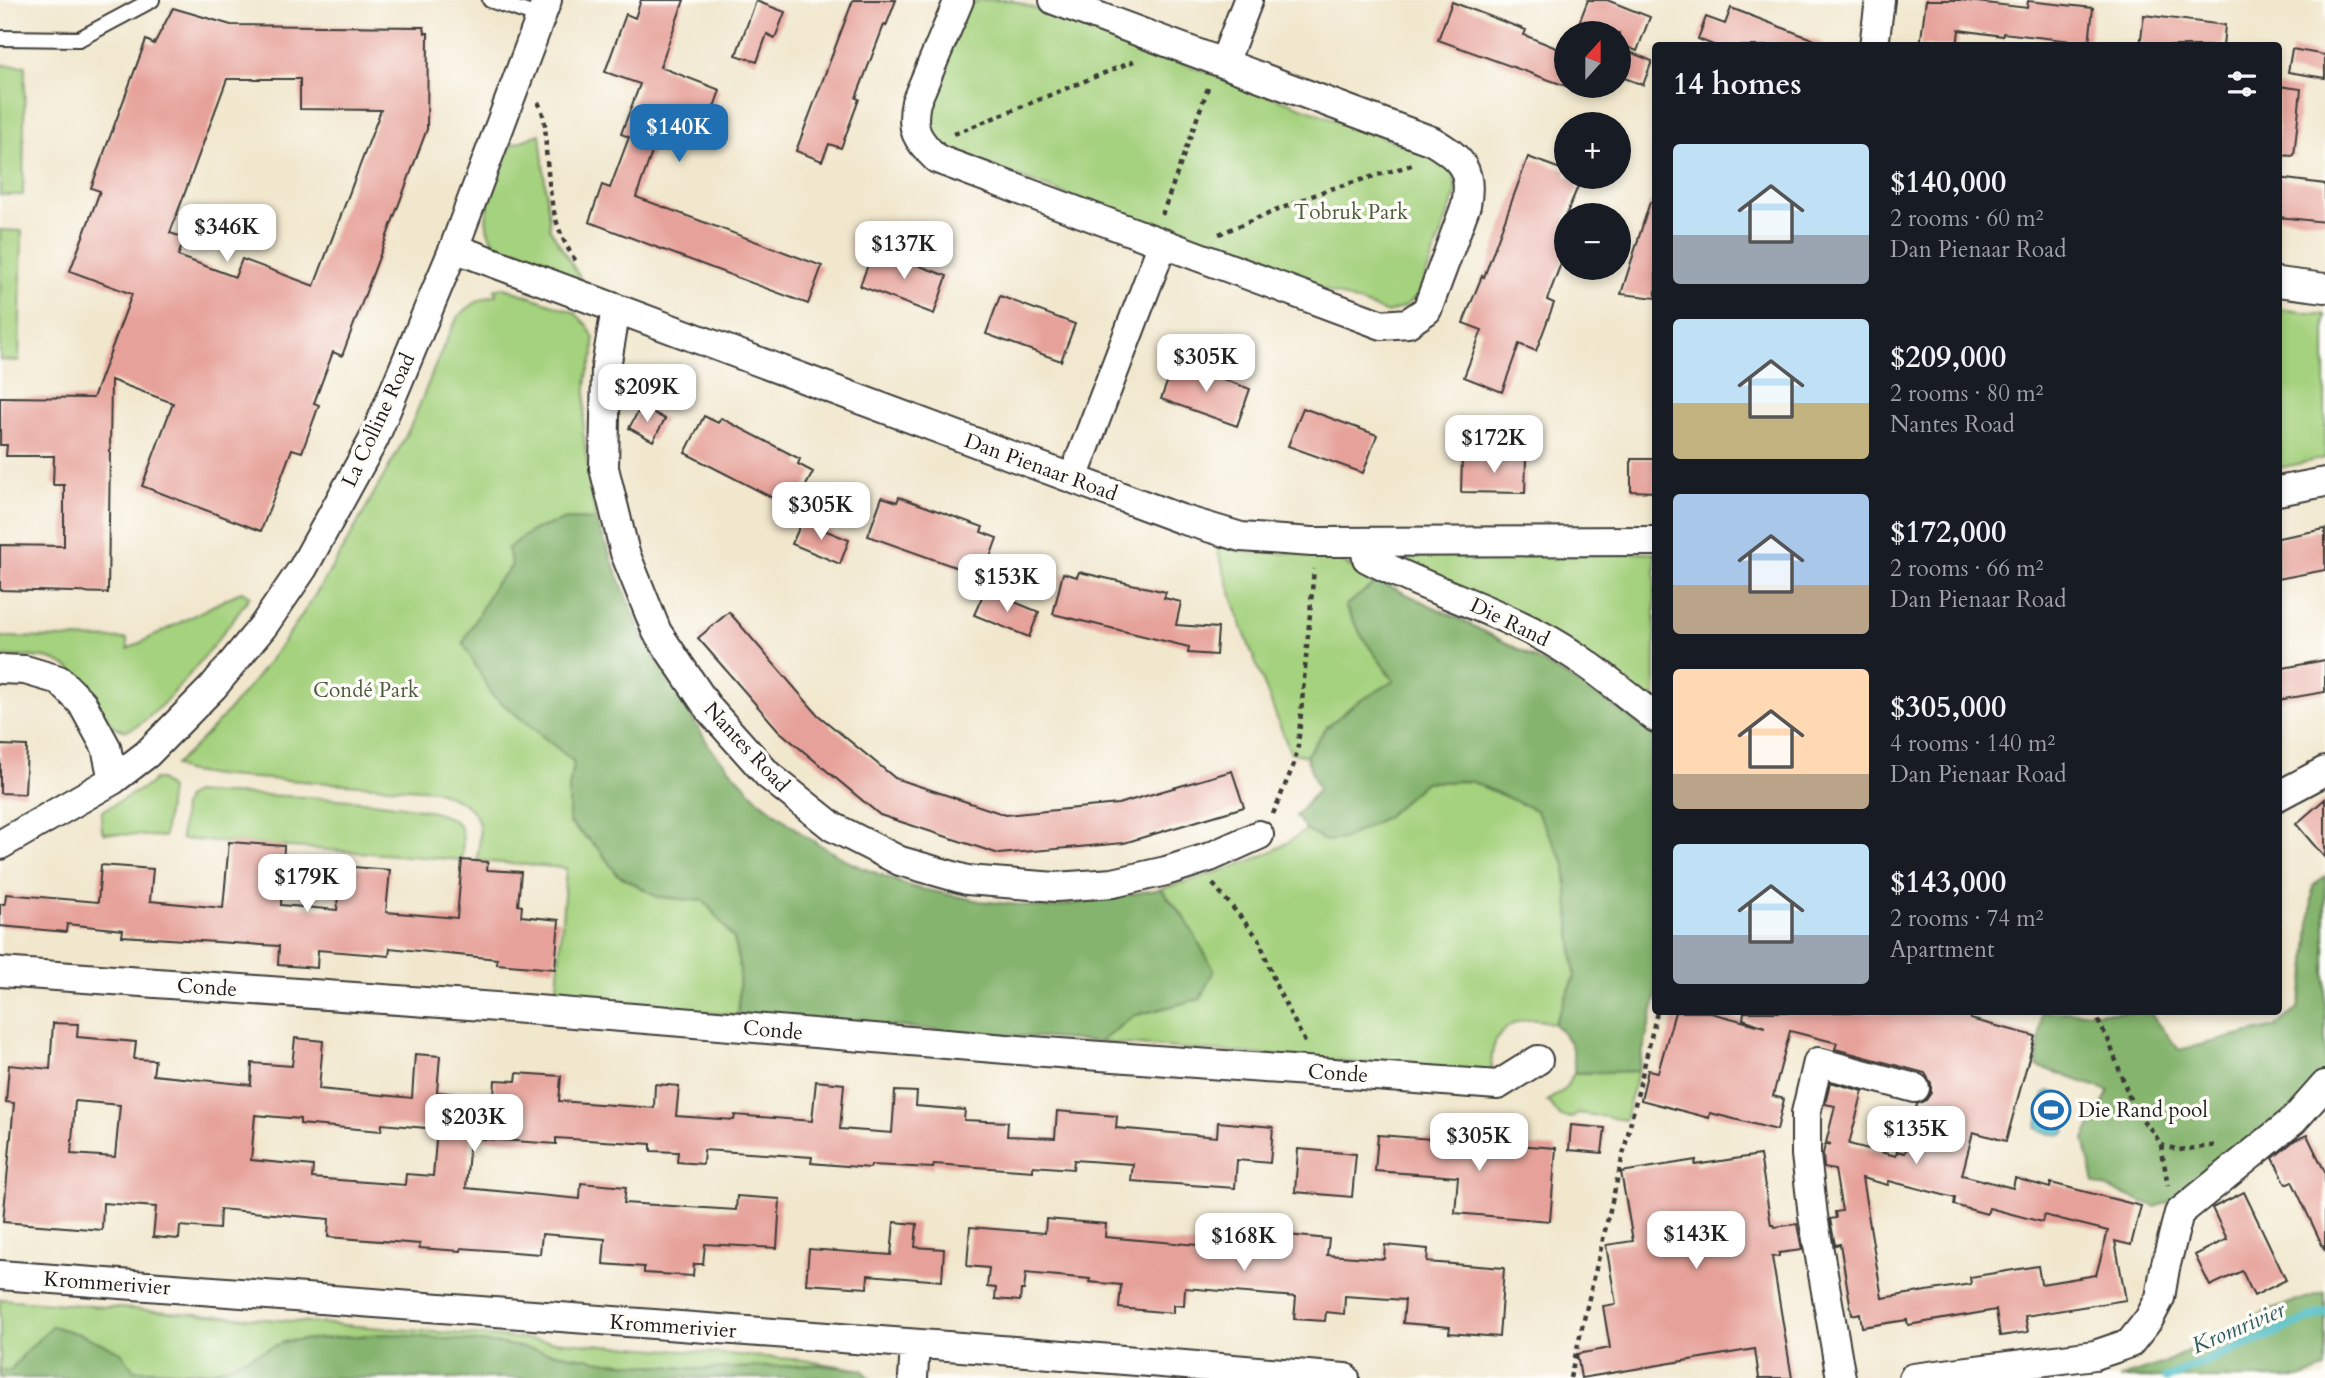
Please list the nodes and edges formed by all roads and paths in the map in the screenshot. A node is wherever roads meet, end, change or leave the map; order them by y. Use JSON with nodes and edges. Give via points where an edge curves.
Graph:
{"nodes":[{"id":1,"x":152,"y":0,"type":"edge"},
{"id":2,"x":490,"y":0,"type":"edge"},
{"id":3,"x":959,"y":0,"type":"edge"},
{"id":4,"x":1054,"y":0,"type":"edge"},
{"id":5,"x":1248,"y":0,"type":"edge"},
{"id":6,"x":1880,"y":0,"type":"edge"},
{"id":7,"x":543,"y":8,"type":"edge"},
{"id":8,"x":0,"y":38,"type":"edge"},
{"id":9,"x":1162,"y":40,"type":"junction"},
{"id":10,"x":1875,"y":42,"type":"edge"},
{"id":11,"x":1224,"y":63,"type":"junction"},
{"id":12,"x":538,"y":101,"type":"dead end"},
{"id":13,"x":924,"y":146,"type":"junction"},
{"id":14,"x":1448,"y":150,"type":"junction"},
{"id":15,"x":1209,"y":239,"type":"dead end"},
{"id":16,"x":1163,"y":243,"type":"junction"},
{"id":17,"x":454,"y":248,"type":"junction"},
{"id":18,"x":585,"y":274,"type":"dead end"},
{"id":19,"x":2282,"y":283,"type":"edge"},
{"id":20,"x":2325,"y":288,"type":"edge"},
{"id":21,"x":616,"y":309,"type":"junction"},
{"id":22,"x":1073,"y":478,"type":"junction"},
{"id":23,"x":2325,"y":482,"type":"edge"},
{"id":24,"x":2282,"y":490,"type":"edge"},
{"id":25,"x":1652,"y":541,"type":"edge"},
{"id":26,"x":1312,"y":542,"type":"junction"},
{"id":27,"x":1364,"y":542,"type":"junction"},
{"id":28,"x":0,"y":669,"type":"edge"},
{"id":29,"x":1652,"y":715,"type":"edge"},
{"id":30,"x":2325,"y":771,"type":"edge"},
{"id":31,"x":113,"y":780,"type":"junction"},
{"id":32,"x":2282,"y":794,"type":"edge"},
{"id":33,"x":1259,"y":835,"type":"joint"},
{"id":34,"x":0,"y":845,"type":"edge"},
{"id":35,"x":1194,"y":862,"type":"junction"},
{"id":36,"x":0,"y":972,"type":"edge"},
{"id":37,"x":1656,"y":1015,"type":"edge"},
{"id":38,"x":2095,"y":1015,"type":"edge"},
{"id":39,"x":1538,"y":1060,"type":"dead end"},
{"id":40,"x":1312,"y":1072,"type":"junction"},
{"id":41,"x":2325,"y":1085,"type":"edge"},
{"id":42,"x":1915,"y":1088,"type":"dead end"},
{"id":43,"x":2161,"y":1145,"type":"junction"},
{"id":44,"x":2218,"y":1145,"type":"dead end"},
{"id":45,"x":2170,"y":1197,"type":"dead end"},
{"id":46,"x":0,"y":1275,"type":"edge"},
{"id":47,"x":915,"y":1344,"type":"junction"},
{"id":48,"x":913,"y":1378,"type":"edge"},
{"id":49,"x":1345,"y":1378,"type":"edge"},
{"id":50,"x":1570,"y":1378,"type":"edge"},
{"id":51,"x":1841,"y":1378,"type":"edge"},
{"id":52,"x":1913,"y":1378,"type":"edge"}],
"edges":[{"from":1,"to":8,"type":"lane","via":[[79,39]]},
{"from":2,"to":7,"type":"lane"},
{"from":3,"to":13,"type":"street","via":[[912,118]]},
{"from":4,"to":9,"type":"street"},
{"from":5,"to":11,"type":"street"},
{"from":6,"to":10,"type":"street"},
{"from":7,"to":17,"type":"street","name":"La Colline Road"},
{"from":9,"to":11,"type":"street"},
{"from":9,"to":13,"type":"path","via":[[1149,55]]},
{"from":11,"to":14,"type":"street"},
{"from":11,"to":16,"type":"path","via":[[1210,83],[1160,219]]},
{"from":12,"to":18,"type":"path","via":[[545,117],[556,227]]},
{"from":13,"to":16,"type":"street","via":[[937,159]]},
{"from":14,"to":15,"type":"path","via":[[1426,161],[1324,191]]},
{"from":14,"to":16,"type":"street","via":[[1461,163],[1469,190],[1427,310],[1408,323],[1382,325]]},
{"from":16,"to":22,"type":"street"},
{"from":17,"to":21,"type":"street","name":"Dan Pienaar Road"},
{"from":17,"to":31,"type":"street","name":"La Colline Road","via":[[374,439],[303,568],[213,687],[147,754]]},
{"from":19,"to":20,"type":"street"},
{"from":21,"to":22,"type":"street","name":"Dan Pienaar Road"},
{"from":21,"to":35,"type":"street","name":"Nantes Road","via":[[606,367],[604,467],[625,553],[657,632],[709,709],[768,775],[833,827],[900,861],[967,880],[1056,887],[1113,883]]},
{"from":22,"to":26,"type":"street","name":"Dan Pienaar Road","via":[[1241,537]]},
{"from":23,"to":24,"type":"street"},
{"from":25,"to":27,"type":"street","name":"Dan Pienaar Road"},
{"from":26,"to":27,"type":"street","name":"Dan Pienaar Road"},
{"from":26,"to":33,"type":"path","via":[[1314,568],[1294,764]]},
{"from":27,"to":29,"type":"street","name":"Die Rand","via":[[1367,558],[1540,635],[1590,666]]},
{"from":28,"to":31,"type":"street","via":[[25,670],[59,680],[82,703],[106,747]]},
{"from":30,"to":32,"type":"street"},
{"from":31,"to":34,"type":"street","name":"La Colline Road"},
{"from":33,"to":35,"type":"street","name":"Nantes Road"},
{"from":35,"to":40,"type":"path","via":[[1259,939],[1277,988],[1309,1050]]},
{"from":36,"to":40,"type":"street","name":"Conde"},
{"from":37,"to":50,"type":"path"},
{"from":38,"to":43,"type":"path","via":[[2134,1111]]},
{"from":39,"to":40,"type":"street","name":"Conde","via":[[1498,1085]]},
{"from":41,"to":52,"type":"street","via":[[2294,1120],[2179,1213],[2160,1298],[2130,1343],[2095,1355]]},
{"from":42,"to":51,"type":"street","via":[[1818,1062],[1806,1113],[1806,1154]]},
{"from":43,"to":44,"type":"path","via":[[2179,1150]]},
{"from":43,"to":45,"type":"path"},
{"from":46,"to":47,"type":"street","name":"Krommerivier"},
{"from":47,"to":48,"type":"street"},
{"from":47,"to":49,"type":"street","name":"Krommerivier"}]}
